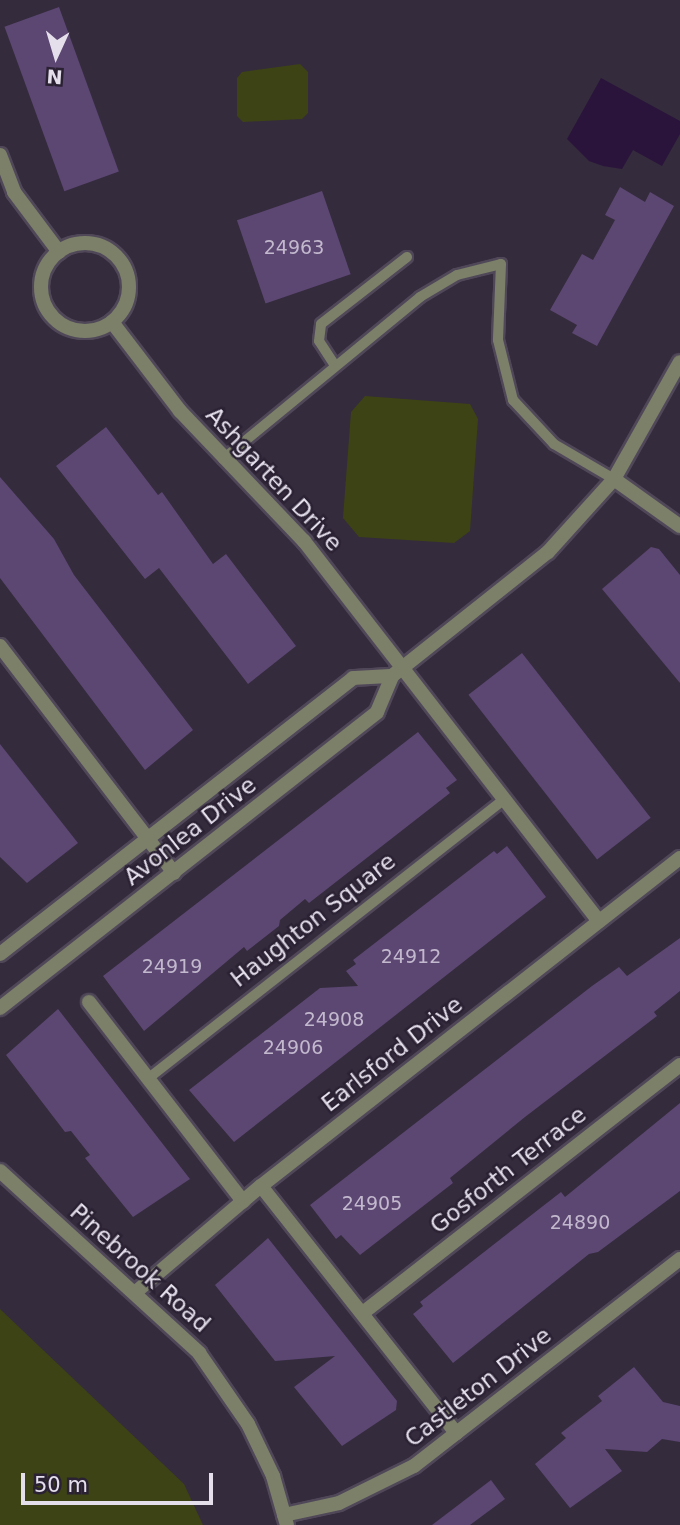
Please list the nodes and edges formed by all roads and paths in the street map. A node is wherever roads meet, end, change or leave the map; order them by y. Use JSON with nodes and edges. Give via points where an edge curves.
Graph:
{"nodes":[{"id":1,"x":0,"y":155,"type":"edge"},
{"id":2,"x":4,"y":180,"type":"edge"},
{"id":3,"x":59,"y":252,"type":"junction"},
{"id":4,"x":407,"y":257,"type":"dead end"},
{"id":5,"x":112,"y":322,"type":"junction"},
{"id":6,"x":680,"y":362,"type":"edge"},
{"id":7,"x":334,"y":364,"type":"junction"},
{"id":8,"x":223,"y":459,"type":"junction"},
{"id":9,"x":614,"y":479,"type":"junction"},
{"id":10,"x":680,"y":526,"type":"edge"},
{"id":11,"x":0,"y":646,"type":"edge"},
{"id":12,"x":404,"y":666,"type":"junction"},
{"id":13,"x":392,"y":676,"type":"junction"},
{"id":14,"x":504,"y":799,"type":"junction"},
{"id":15,"x":149,"y":839,"type":"junction"},
{"id":16,"x":680,"y":858,"type":"edge"},
{"id":17,"x":174,"y":873,"type":"junction"},
{"id":18,"x":599,"y":921,"type":"junction"},
{"id":19,"x":0,"y":954,"type":"edge"},
{"id":20,"x":89,"y":1002,"type":"dead end"},
{"id":21,"x":0,"y":1008,"type":"edge"},
{"id":22,"x":680,"y":1065,"type":"edge"},
{"id":23,"x":149,"y":1077,"type":"junction"},
{"id":24,"x":0,"y":1171,"type":"edge"},
{"id":25,"x":261,"y":1186,"type":"junction"},
{"id":26,"x":243,"y":1201,"type":"junction"},
{"id":27,"x":680,"y":1259,"type":"edge"},
{"id":28,"x":136,"y":1291,"type":"junction"},
{"id":29,"x":364,"y":1312,"type":"junction"},
{"id":30,"x":456,"y":1433,"type":"junction"},
{"id":31,"x":286,"y":1520,"type":"edge"}],
"edges":[{"from":1,"to":2,"type":"street"},
{"from":2,"to":3,"type":"street"},
{"from":3,"to":5,"type":"street","via":[[95,244],[116,256],[129,290],[127,302]]},
{"from":3,"to":5,"type":"street","via":[[41,284],[47,308],[64,326],[76,330],[89,331]]},
{"from":4,"to":7,"type":"lane","via":[[321,324],[319,341]]},
{"from":5,"to":8,"type":"street","name":"Ashgarten Drive"},
{"from":6,"to":9,"type":"street","name":"Avonlea Drive"},
{"from":7,"to":8,"type":"lane"},
{"from":7,"to":9,"type":"lane","via":[[442,283],[501,264],[498,340],[513,400],[554,444]]},
{"from":8,"to":12,"type":"street","name":"Ashgarten Drive","via":[[304,541]]},
{"from":9,"to":10,"type":"street"},
{"from":9,"to":12,"type":"street","name":"Avonlea Drive","via":[[548,552]]},
{"from":11,"to":15,"type":"street"},
{"from":12,"to":13,"type":"street","name":"Avonlea Drive"},
{"from":12,"to":14,"type":"street"},
{"from":13,"to":15,"type":"street","name":"Avonlea Drive","via":[[353,678]]},
{"from":13,"to":17,"type":"street","name":"Avonlea Drive","via":[[377,712]]},
{"from":14,"to":18,"type":"street"},
{"from":14,"to":23,"type":"lane","name":"Haughton Square"},
{"from":15,"to":17,"type":"street"},
{"from":15,"to":19,"type":"street","name":"Avonlea Drive"},
{"from":16,"to":18,"type":"street","name":"Earlsford Drive"},
{"from":17,"to":21,"type":"street","name":"Avonlea Drive"},
{"from":18,"to":25,"type":"street","name":"Earlsford Drive"},
{"from":20,"to":23,"type":"street"},
{"from":22,"to":29,"type":"street","name":"Gosforth Terrace"},
{"from":23,"to":26,"type":"street"},
{"from":24,"to":28,"type":"street","name":"Pinebrook Road"},
{"from":25,"to":26,"type":"street","name":"Earlsford Drive"},
{"from":25,"to":29,"type":"street"},
{"from":26,"to":28,"type":"street","name":"Earlsford Drive"},
{"from":27,"to":30,"type":"street","name":"Castleton Drive"},
{"from":28,"to":31,"type":"street","name":"Pinebrook Road","via":[[199,1353],[236,1404],[267,1463]]},
{"from":29,"to":30,"type":"street"},
{"from":30,"to":31,"type":"street","name":"Castleton Drive","via":[[377,1486]]}]}
